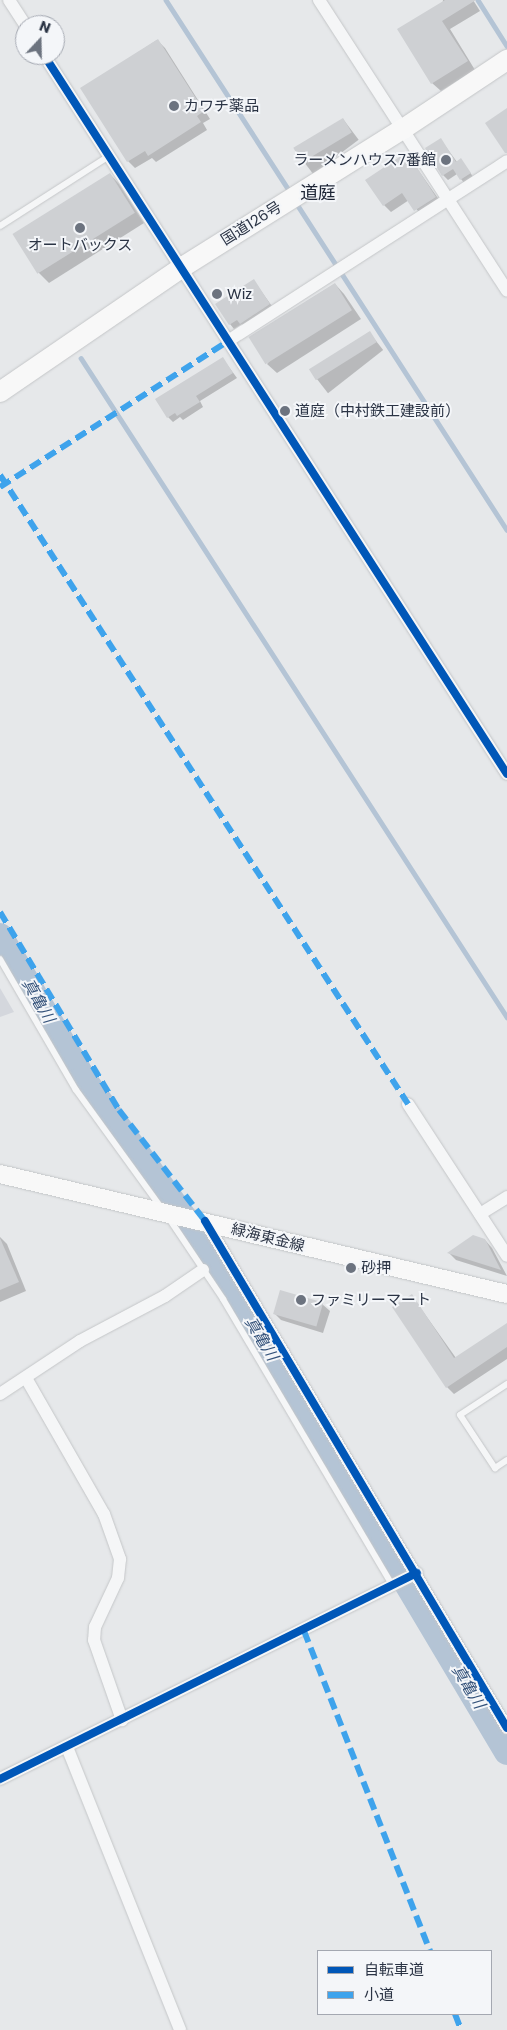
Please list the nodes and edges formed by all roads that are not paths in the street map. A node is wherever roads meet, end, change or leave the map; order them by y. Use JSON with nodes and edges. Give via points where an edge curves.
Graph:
{"nodes":[{"id":1,"x":9,"y":0,"type":"edge"},
{"id":2,"x":319,"y":0,"type":"edge"},
{"id":3,"x":19,"y":15,"type":"edge"},
{"id":4,"x":507,"y":60,"type":"edge"},
{"id":5,"x":50,"y":65,"type":"edge"},
{"id":6,"x":403,"y":130,"type":"junction"},
{"id":7,"x":109,"y":156,"type":"junction"},
{"id":8,"x":507,"y":161,"type":"edge"},
{"id":9,"x":447,"y":198,"type":"junction"},
{"id":10,"x":0,"y":226,"type":"edge"},
{"id":11,"x":180,"y":268,"type":"junction"},
{"id":12,"x":507,"y":291,"type":"edge"},
{"id":13,"x":228,"y":341,"type":"junction"},
{"id":14,"x":0,"y":392,"type":"edge"},
{"id":15,"x":507,"y":774,"type":"edge"},
{"id":16,"x":0,"y":959,"type":"edge"},
{"id":17,"x":408,"y":1104,"type":"dead end"},
{"id":18,"x":0,"y":1174,"type":"edge"},
{"id":19,"x":507,"y":1197,"type":"edge"},
{"id":20,"x":164,"y":1212,"type":"junction"},
{"id":21,"x":480,"y":1214,"type":"junction"},
{"id":22,"x":205,"y":1221,"type":"junction"},
{"id":23,"x":507,"y":1256,"type":"edge"},
{"id":24,"x":203,"y":1270,"type":"junction"},
{"id":25,"x":507,"y":1294,"type":"edge"},
{"id":26,"x":26,"y":1378,"type":"junction"},
{"id":27,"x":507,"y":1384,"type":"edge"},
{"id":28,"x":0,"y":1394,"type":"edge"},
{"id":29,"x":507,"y":1460,"type":"edge"},
{"id":30,"x":417,"y":1573,"type":"junction"},
{"id":31,"x":394,"y":1586,"type":"junction"},
{"id":32,"x":122,"y":1720,"type":"junction"},
{"id":33,"x":507,"y":1728,"type":"edge"},
{"id":34,"x":67,"y":1746,"type":"junction"},
{"id":35,"x":0,"y":1779,"type":"edge"},
{"id":36,"x":180,"y":2030,"type":"edge"}],
"edges":[{"from":1,"to":3,"type":"street"},
{"from":2,"to":6,"type":"street"},
{"from":4,"to":6,"type":"highway","name":"国道126号"},
{"from":5,"to":7,"type":"street"},
{"from":6,"to":9,"type":"street"},
{"from":6,"to":11,"type":"highway","name":"国道126号"},
{"from":7,"to":10,"type":"lane"},
{"from":7,"to":11,"type":"street"},
{"from":8,"to":9,"type":"street"},
{"from":9,"to":12,"type":"street"},
{"from":9,"to":13,"type":"street"},
{"from":11,"to":13,"type":"street"},
{"from":11,"to":14,"type":"highway","name":"国道126号"},
{"from":13,"to":15,"type":"street"},
{"from":16,"to":20,"type":"lane","via":[[76,1090]]},
{"from":17,"to":21,"type":"street"},
{"from":18,"to":20,"type":"main road","name":"緑海東金線"},
{"from":19,"to":21,"type":"street"},
{"from":20,"to":22,"type":"main road","name":"緑海東金線"},
{"from":20,"to":24,"type":"lane"},
{"from":21,"to":23,"type":"street"},
{"from":22,"to":25,"type":"main road","name":"緑海東金線"},
{"from":22,"to":30,"type":"street"},
{"from":24,"to":26,"type":"street","via":[[165,1296],[80,1341]]},
{"from":24,"to":31,"type":"lane"},
{"from":26,"to":28,"type":"street"},
{"from":26,"to":32,"type":"street","via":[[104,1514],[120,1559],[118,1578],[96,1627],[94,1640]]},
{"from":27,"to":29,"type":"lane","via":[[460,1415],[495,1468]]},
{"from":30,"to":31,"type":"street"},
{"from":30,"to":33,"type":"street"},
{"from":31,"to":32,"type":"street"},
{"from":32,"to":34,"type":"street"},
{"from":34,"to":35,"type":"street"},
{"from":34,"to":36,"type":"street"}]}
